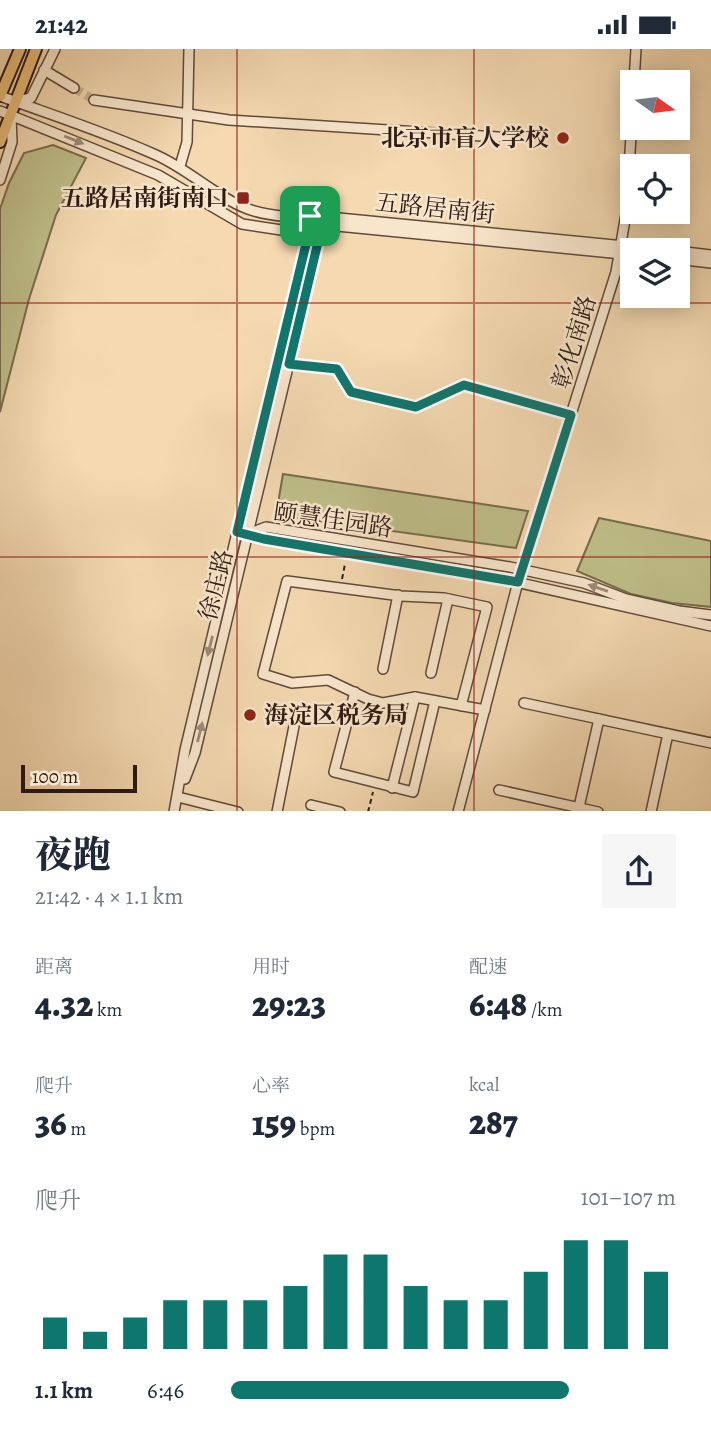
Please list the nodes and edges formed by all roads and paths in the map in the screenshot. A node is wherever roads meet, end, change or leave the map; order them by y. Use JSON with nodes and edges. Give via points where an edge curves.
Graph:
{"nodes":[{"id":1,"x":20,"y":49,"type":"edge"},
{"id":2,"x":36,"y":49,"type":"edge"},
{"id":3,"x":55,"y":49,"type":"edge"},
{"id":4,"x":189,"y":49,"type":"edge"},
{"id":5,"x":636,"y":49,"type":"edge"},
{"id":6,"x":44,"y":70,"type":"junction"},
{"id":7,"x":635,"y":70,"type":"edge"},
{"id":8,"x":74,"y":88,"type":"tunnel mouth"},
{"id":9,"x":0,"y":96,"type":"edge"},
{"id":10,"x":94,"y":100,"type":"tunnel mouth"},
{"id":11,"x":15,"y":102,"type":"junction"},
{"id":12,"x":6,"y":113,"type":"edge"},
{"id":13,"x":188,"y":114,"type":"junction"},
{"id":14,"x":498,"y":138,"type":"dead end"},
{"id":15,"x":631,"y":140,"type":"edge"},
{"id":16,"x":0,"y":142,"type":"edge"},
{"id":17,"x":180,"y":166,"type":"junction"},
{"id":18,"x":0,"y":180,"type":"edge"},
{"id":19,"x":310,"y":216,"type":"junction"},
{"id":20,"x":324,"y":217,"type":"junction"},
{"id":21,"x":322,"y":227,"type":"junction"},
{"id":22,"x":308,"y":229,"type":"junction"},
{"id":23,"x":622,"y":238,"type":"edge"},
{"id":24,"x":620,"y":246,"type":"edge"},
{"id":25,"x":620,"y":253,"type":"joint"},
{"id":26,"x":690,"y":253,"type":"edge"},
{"id":27,"x":711,"y":255,"type":"edge"},
{"id":28,"x":690,"y":261,"type":"edge"},
{"id":29,"x":711,"y":263,"type":"edge"},
{"id":30,"x":289,"y":364,"type":"junction"},
{"id":31,"x":571,"y":415,"type":"junction"},
{"id":32,"x":237,"y":532,"type":"junction"},
{"id":33,"x":248,"y":534,"type":"junction"},
{"id":34,"x":345,"y":564,"type":"dead end"},
{"id":35,"x":518,"y":582,"type":"junction"},
{"id":36,"x":340,"y":587,"type":"junction"},
{"id":37,"x":398,"y":595,"type":"junction"},
{"id":38,"x":448,"y":599,"type":"junction"},
{"id":39,"x":711,"y":615,"type":"edge"},
{"id":40,"x":711,"y":626,"type":"edge"},
{"id":41,"x":383,"y":669,"type":"dead end"},
{"id":42,"x":431,"y":673,"type":"dead end"},
{"id":43,"x":355,"y":692,"type":"junction"},
{"id":44,"x":415,"y":697,"type":"junction"},
{"id":45,"x":435,"y":701,"type":"junction"},
{"id":46,"x":524,"y":703,"type":"dead end"},
{"id":47,"x":461,"y":706,"type":"junction"},
{"id":48,"x":485,"y":711,"type":"junction"},
{"id":49,"x":298,"y":712,"type":"dead end"},
{"id":50,"x":599,"y":719,"type":"junction"},
{"id":51,"x":668,"y":734,"type":"junction"},
{"id":52,"x":711,"y":743,"type":"edge"},
{"id":53,"x":375,"y":784,"type":"junction"},
{"id":54,"x":392,"y":788,"type":"junction"},
{"id":55,"x":499,"y":790,"type":"dead end"},
{"id":56,"x":178,"y":797,"type":"junction"},
{"id":57,"x":311,"y":805,"type":"dead end"},
{"id":58,"x":579,"y":807,"type":"junction"},
{"id":59,"x":561,"y":808,"type":"edge"},
{"id":60,"x":174,"y":811,"type":"edge"},
{"id":61,"x":239,"y":811,"type":"edge"},
{"id":62,"x":277,"y":811,"type":"edge"},
{"id":63,"x":340,"y":811,"type":"edge"},
{"id":64,"x":368,"y":811,"type":"edge"},
{"id":65,"x":458,"y":811,"type":"edge"},
{"id":66,"x":598,"y":811,"type":"edge"},
{"id":67,"x":651,"y":811,"type":"edge"}],
"edges":[{"from":1,"to":9,"type":"main road"},
{"from":2,"to":11,"type":"main road"},
{"from":3,"to":6,"type":"street"},
{"from":4,"to":13,"type":"street"},
{"from":5,"to":7,"type":"street"},
{"from":6,"to":8,"type":"street"},
{"from":6,"to":11,"type":"street","via":[[31,98]]},
{"from":9,"to":11,"type":"street","name":"五路居南街"},
{"from":10,"to":13,"type":"street"},
{"from":11,"to":12,"type":"main road"},
{"from":11,"to":17,"type":"street","name":"五路居南街"},
{"from":12,"to":16,"type":"main road"},
{"from":12,"to":18,"type":"street","via":[[12,142]]},
{"from":12,"to":22,"type":"street","name":"五路居南街","one_way":true,"via":[[158,175],[242,224],[288,231]]},
{"from":13,"to":14,"type":"street"},
{"from":13,"to":17,"type":"street"},
{"from":15,"to":23,"type":"street","name":"彰化南路"},
{"from":17,"to":19,"type":"street","name":"五路居南街","via":[[248,209]]},
{"from":19,"to":20,"type":"street","name":"五路居南街"},
{"from":19,"to":22,"type":"street","name":"徐庄路"},
{"from":20,"to":21,"type":"street","name":"徐庄路"},
{"from":20,"to":24,"type":"street","name":"五路居南街"},
{"from":21,"to":22,"type":"street","name":"五路居南街"},
{"from":21,"to":25,"type":"street","name":"五路居南街"},
{"from":21,"to":30,"type":"street","name":"徐庄路"},
{"from":22,"to":32,"type":"street","name":"徐庄路"},
{"from":25,"to":31,"type":"street","name":"彰化南路"},
{"from":26,"to":27,"type":"street"},
{"from":28,"to":29,"type":"street"},
{"from":30,"to":31,"type":"street","via":[[337,369],[351,392],[416,407],[464,385]]},
{"from":30,"to":33,"type":"street","name":"徐庄路"},
{"from":31,"to":35,"type":"street","name":"彰化南路"},
{"from":32,"to":33,"type":"street"},
{"from":32,"to":56,"type":"street","name":"徐庄路","one_way":true},
{"from":33,"to":35,"type":"street","name":"颐慧佳园路"},
{"from":39,"to":33,"type":"street","name":"颐慧佳园路","one_way":true,"via":[[626,599],[584,583],[464,558],[266,527]]},
{"from":56,"to":33,"type":"street","name":"徐庄路","one_way":true,"via":[[195,753]]},
{"from":34,"to":36,"type":"path"},
{"from":35,"to":40,"type":"street","name":"颐慧佳园路"},
{"from":35,"to":48,"type":"street","name":"彰化南路"},
{"from":36,"to":37,"type":"street"},
{"from":36,"to":43,"type":"street","via":[[287,580],[263,674],[292,683],[328,680]]},
{"from":37,"to":38,"type":"street"},
{"from":37,"to":41,"type":"street"},
{"from":38,"to":42,"type":"street"},
{"from":38,"to":47,"type":"street","via":[[487,607]]},
{"from":43,"to":44,"type":"street","via":[[383,703]]},
{"from":43,"to":53,"type":"street","via":[[334,772]]},
{"from":44,"to":45,"type":"street"},
{"from":44,"to":54,"type":"street"},
{"from":45,"to":47,"type":"street"},
{"from":45,"to":54,"type":"street","via":[[413,792]]},
{"from":46,"to":50,"type":"street"},
{"from":47,"to":48,"type":"street"},
{"from":48,"to":65,"type":"street","name":"彰化南路"},
{"from":49,"to":62,"type":"street"},
{"from":50,"to":51,"type":"street"},
{"from":50,"to":58,"type":"street"},
{"from":51,"to":52,"type":"street"},
{"from":51,"to":67,"type":"street"},
{"from":53,"to":54,"type":"street"},
{"from":53,"to":64,"type":"path"},
{"from":55,"to":59,"type":"street"},
{"from":56,"to":60,"type":"street","name":"徐庄路"},
{"from":56,"to":61,"type":"street"},
{"from":57,"to":63,"type":"street"},
{"from":58,"to":59,"type":"street"},
{"from":58,"to":66,"type":"street"}]}
